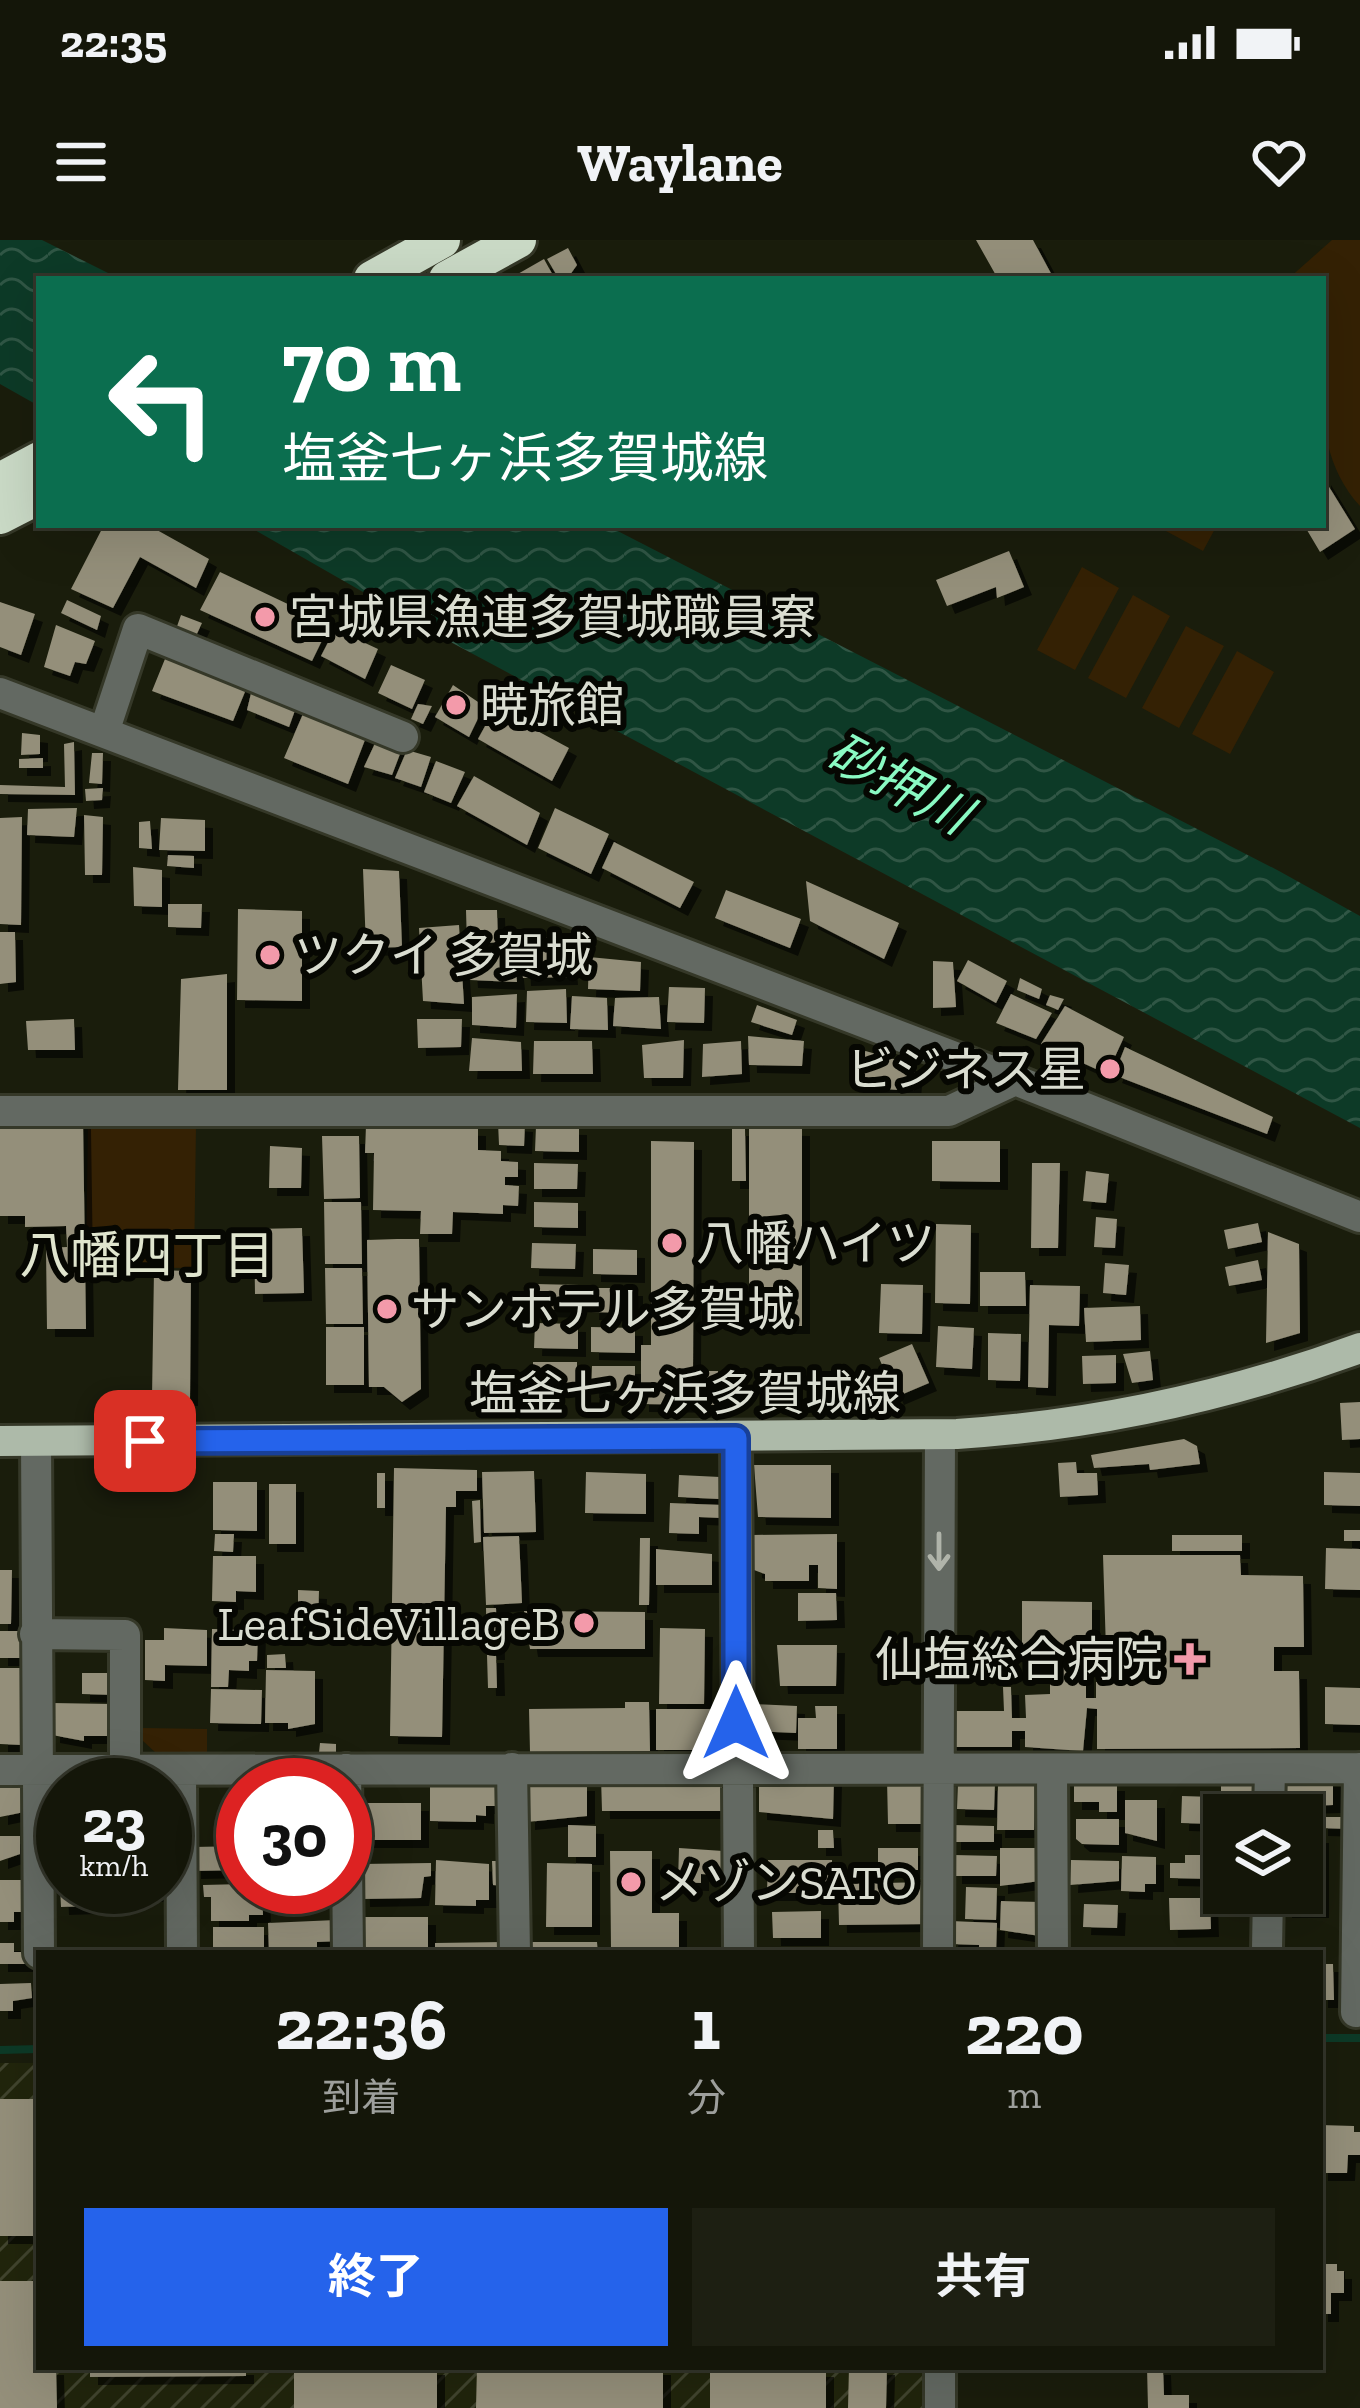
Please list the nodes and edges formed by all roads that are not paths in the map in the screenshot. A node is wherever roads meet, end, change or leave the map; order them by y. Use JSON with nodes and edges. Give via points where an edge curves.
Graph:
{"nodes":[{"id":1,"x":442,"y":240,"type":"edge"},
{"id":2,"x":515,"y":241,"type":"edge"},
{"id":3,"x":377,"y":276,"type":"edge"},
{"id":4,"x":452,"y":276,"type":"edge"},
{"id":5,"x":36,"y":462,"type":"edge"},
{"id":6,"x":0,"y":481,"type":"edge"},
{"id":7,"x":36,"y":498,"type":"edge"},
{"id":8,"x":0,"y":516,"type":"edge"},
{"id":9,"x":0,"y":693,"type":"edge"},
{"id":10,"x":105,"y":729,"type":"junction"},
{"id":11,"x":403,"y":737,"type":"dead end"},
{"id":12,"x":1015,"y":1079,"type":"junction"},
{"id":13,"x":0,"y":1111,"type":"edge"},
{"id":14,"x":1360,"y":1217,"type":"edge"},
{"id":15,"x":1360,"y":1348,"type":"edge"},
{"id":16,"x":940,"y":1436,"type":"junction"},
{"id":17,"x":736,"y":1438,"type":"junction"},
{"id":18,"x":0,"y":1441,"type":"edge"},
{"id":19,"x":36,"y":1441,"type":"junction"},
{"id":20,"x":35,"y":1634,"type":"junction"},
{"id":21,"x":125,"y":1758,"type":"edge"},
{"id":22,"x":736,"y":1767,"type":"junction"},
{"id":23,"x":512,"y":1768,"type":"junction"},
{"id":24,"x":1359,"y":1768,"type":"edge"},
{"id":25,"x":372,"y":1769,"type":"edge"},
{"id":26,"x":937,"y":1769,"type":"junction"},
{"id":27,"x":1270,"y":1769,"type":"junction"},
{"id":28,"x":0,"y":1770,"type":"edge"},
{"id":29,"x":36,"y":1770,"type":"joint"},
{"id":30,"x":1052,"y":1772,"type":"junction"},
{"id":31,"x":1269,"y":1794,"type":"edge"},
{"id":32,"x":38,"y":1914,"type":"edge"},
{"id":33,"x":182,"y":1914,"type":"edge"},
{"id":34,"x":348,"y":1914,"type":"edge"},
{"id":35,"x":1268,"y":1914,"type":"edge"},
{"id":36,"x":1267,"y":1949,"type":"dead end"},
{"id":37,"x":39,"y":1950,"type":"edge"},
{"id":38,"x":182,"y":1950,"type":"edge"},
{"id":39,"x":348,"y":1950,"type":"edge"},
{"id":40,"x":515,"y":1950,"type":"edge"},
{"id":41,"x":739,"y":1950,"type":"edge"},
{"id":42,"x":938,"y":1950,"type":"edge"},
{"id":43,"x":1053,"y":1950,"type":"edge"},
{"id":44,"x":1356,"y":2012,"type":"dead end"},
{"id":45,"x":940,"y":2370,"type":"edge"},
{"id":46,"x":940,"y":2408,"type":"edge"}],
"edges":[{"from":1,"to":3,"type":"highway"},
{"from":2,"to":4,"type":"highway"},
{"from":5,"to":6,"type":"highway"},
{"from":7,"to":8,"type":"highway"},
{"from":9,"to":10,"type":"street"},
{"from":10,"to":11,"type":"street","via":[[139,629]]},
{"from":10,"to":12,"type":"street"},
{"from":12,"to":13,"type":"street","via":[[949,1112]]},
{"from":12,"to":14,"type":"street"},
{"from":15,"to":16,"type":"main road","name":"塩釜七ヶ浜多賀城線","via":[[1174,1405],[1063,1427]]},
{"from":16,"to":17,"type":"main road","name":"塩釜七ヶ浜多賀城線"},
{"from":16,"to":26,"type":"street","one_way":true},
{"from":17,"to":19,"type":"main road","name":"塩釜七ヶ浜多賀城線"},
{"from":17,"to":22,"type":"street"},
{"from":18,"to":19,"type":"main road","name":"塩釜七ヶ浜多賀城線"},
{"from":19,"to":20,"type":"street"},
{"from":20,"to":21,"type":"street","via":[[125,1635]]},
{"from":20,"to":29,"type":"street"},
{"from":22,"to":23,"type":"street"},
{"from":22,"to":26,"type":"street"},
{"from":22,"to":41,"type":"street"},
{"from":23,"to":25,"type":"street"},
{"from":23,"to":40,"type":"street"},
{"from":24,"to":27,"type":"street"},
{"from":24,"to":44,"type":"street"},
{"from":26,"to":30,"type":"street"},
{"from":26,"to":42,"type":"street"},
{"from":27,"to":30,"type":"street"},
{"from":27,"to":31,"type":"street"},
{"from":28,"to":29,"type":"street"},
{"from":30,"to":43,"type":"street"},
{"from":32,"to":37,"type":"street"},
{"from":33,"to":38,"type":"street"},
{"from":34,"to":39,"type":"street"},
{"from":35,"to":36,"type":"street"},
{"from":45,"to":46,"type":"street"}]}
